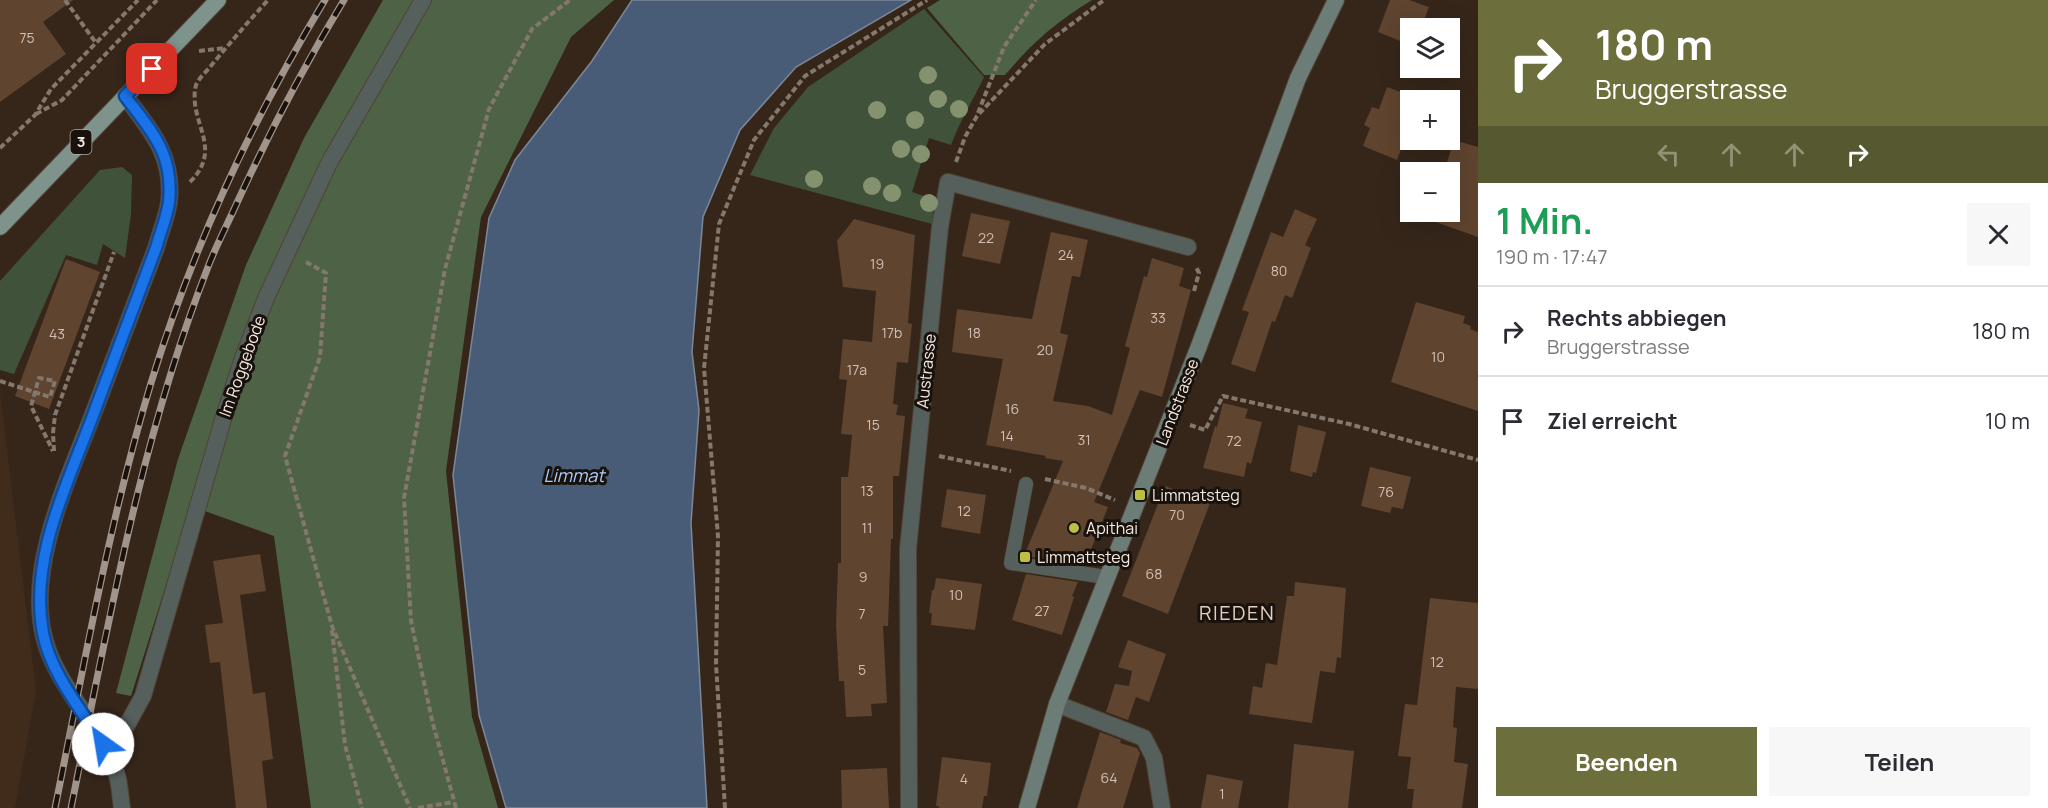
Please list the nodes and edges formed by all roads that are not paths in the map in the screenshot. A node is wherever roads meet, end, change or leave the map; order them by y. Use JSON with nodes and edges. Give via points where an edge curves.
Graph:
{"nodes":[{"id":1,"x":218,"y":0,"type":"edge"},
{"id":2,"x":423,"y":0,"type":"edge"},
{"id":3,"x":1336,"y":0,"type":"edge"},
{"id":4,"x":125,"y":96,"type":"junction"},
{"id":5,"x":0,"y":227,"type":"edge"},
{"id":6,"x":1188,"y":247,"type":"dead end"},
{"id":7,"x":1026,"y":484,"type":"dead end"},
{"id":8,"x":1107,"y":577,"type":"junction"},
{"id":9,"x":1058,"y":704,"type":"junction"},
{"id":10,"x":103,"y":744,"type":"junction"},
{"id":11,"x":122,"y":808,"type":"edge"},
{"id":12,"x":909,"y":808,"type":"edge"},
{"id":13,"x":1027,"y":808,"type":"edge"},
{"id":14,"x":1162,"y":808,"type":"edge"}],
"edges":[{"from":1,"to":4,"type":"main road","number":"3"},
{"from":2,"to":10,"type":"street","name":"Im Roggebode","via":[[329,163],[266,298],[222,423],[143,696],[127,725]]},
{"from":3,"to":8,"type":"main road","name":"Landstrasse","via":[[1298,78]]},
{"from":4,"to":5,"type":"main road","number":"3"},
{"from":4,"to":10,"type":"street","via":[[165,155],[170,173],[169,204],[56,515],[43,570],[41,614],[46,648]]},
{"from":6,"to":12,"type":"street","name":"Austrasse","via":[[948,182],[940,227],[908,549]]},
{"from":7,"to":8,"type":"lane","via":[[1011,563]]},
{"from":8,"to":9,"type":"main road","name":"Landstrasse"},
{"from":9,"to":13,"type":"main road","name":"Landstrasse"},
{"from":9,"to":14,"type":"street","via":[[1144,738],[1154,758]]},
{"from":10,"to":11,"type":"street","via":[[116,770]]}]}
